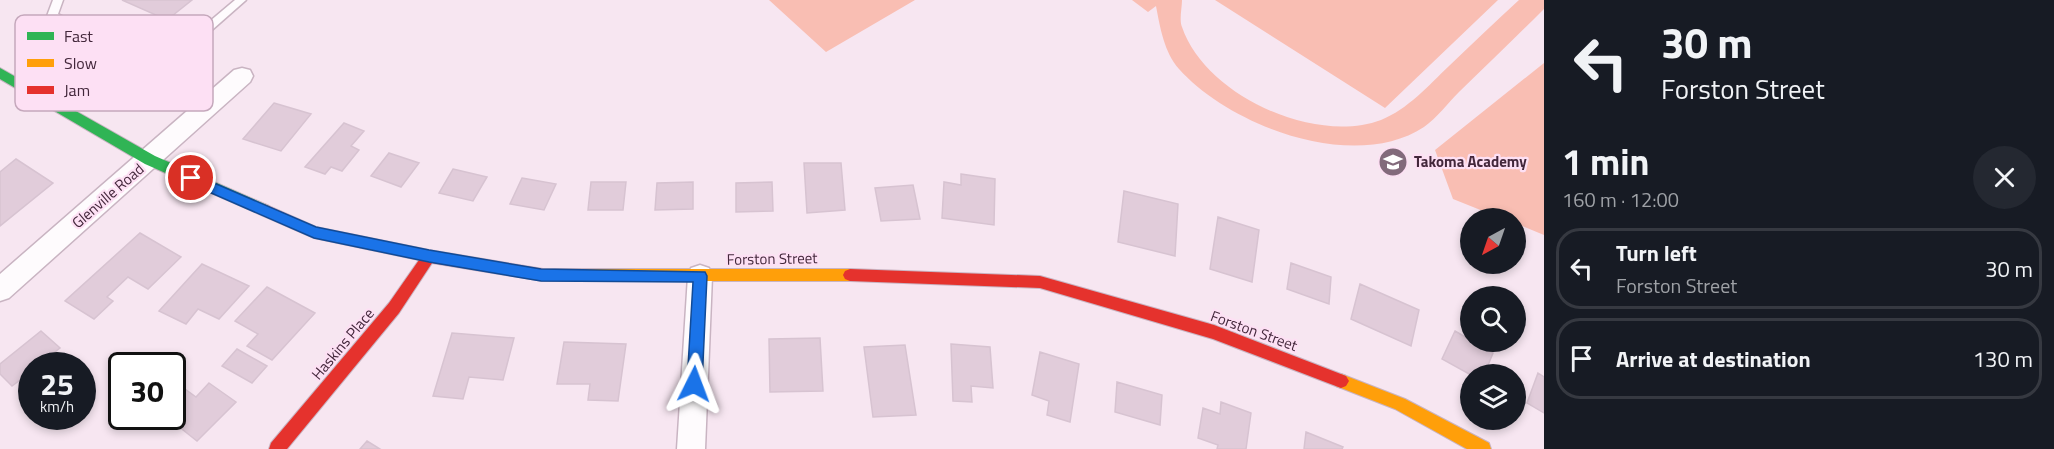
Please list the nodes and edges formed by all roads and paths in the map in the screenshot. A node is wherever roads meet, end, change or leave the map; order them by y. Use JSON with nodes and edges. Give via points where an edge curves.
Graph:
{"nodes":[{"id":1,"x":58,"y":0,"type":"edge"},
{"id":2,"x":241,"y":0,"type":"edge"},
{"id":3,"x":52,"y":15,"type":"edge"},
{"id":4,"x":213,"y":24,"type":"edge"},
{"id":5,"x":0,"y":74,"type":"edge"},
{"id":6,"x":242,"y":76,"type":"dead end"},
{"id":7,"x":15,"y":83,"type":"edge"},
{"id":8,"x":213,"y":102,"type":"edge"},
{"id":9,"x":65,"y":111,"type":"edge"},
{"id":10,"x":204,"y":111,"type":"edge"},
{"id":11,"x":150,"y":160,"type":"junction"},
{"id":12,"x":429,"y":256,"type":"junction"},
{"id":13,"x":700,"y":276,"type":"junction"},
{"id":14,"x":0,"y":290,"type":"edge"},
{"id":15,"x":277,"y":449,"type":"edge"},
{"id":16,"x":691,"y":449,"type":"edge"},
{"id":17,"x":1483,"y":449,"type":"edge"}],
"edges":[{"from":1,"to":3,"type":"lane"},
{"from":2,"to":4,"type":"lane"},
{"from":5,"to":7,"type":"street","name":"Forston Street"},
{"from":6,"to":8,"type":"street","name":"Glenville Road"},
{"from":9,"to":11,"type":"street","name":"Forston Street"},
{"from":10,"to":11,"type":"street","name":"Glenville Road"},
{"from":11,"to":12,"type":"street","name":"Forston Street","via":[[314,232]]},
{"from":11,"to":14,"type":"street","name":"Glenville Road"},
{"from":12,"to":13,"type":"street","name":"Forston Street","via":[[541,275]]},
{"from":12,"to":15,"type":"street","name":"Haskins Place","via":[[394,308]]},
{"from":13,"to":16,"type":"street"},
{"from":13,"to":17,"type":"street","name":"Forston Street","via":[[862,275],[1040,282],[1214,332],[1400,404]]}]}
